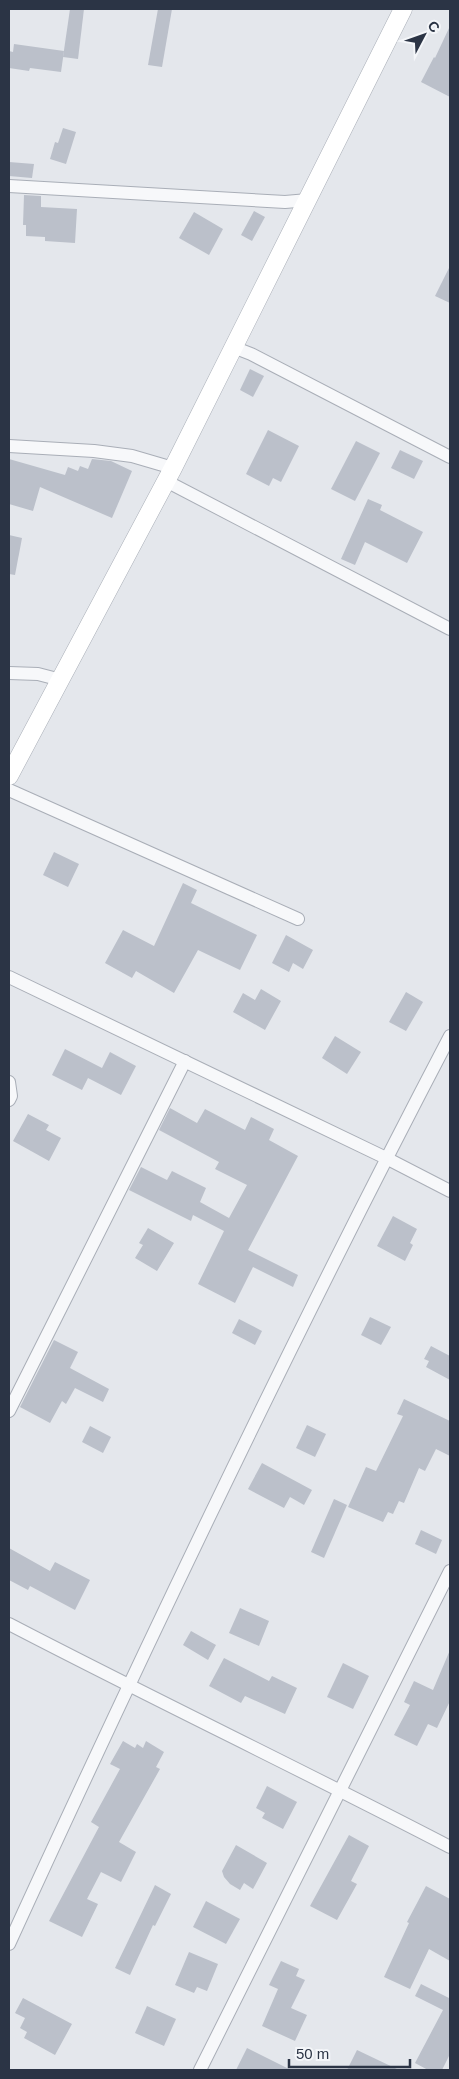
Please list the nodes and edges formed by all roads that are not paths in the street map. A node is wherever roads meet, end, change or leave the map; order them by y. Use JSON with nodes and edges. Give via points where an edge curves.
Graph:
{"nodes":[{"id":1,"x":403,"y":9,"type":"edge"},
{"id":2,"x":9,"y":186,"type":"edge"},
{"id":3,"x":308,"y":200,"type":"junction"},
{"id":4,"x":233,"y":347,"type":"junction"},
{"id":5,"x":9,"y":446,"type":"edge"},
{"id":6,"x":450,"y":457,"type":"edge"},
{"id":7,"x":169,"y":475,"type":"junction"},
{"id":8,"x":450,"y":629,"type":"edge"},
{"id":9,"x":9,"y":673,"type":"edge"},
{"id":10,"x":61,"y":680,"type":"junction"},
{"id":11,"x":9,"y":776,"type":"edge"},
{"id":12,"x":9,"y":790,"type":"edge"},
{"id":13,"x":298,"y":919,"type":"dead end"},
{"id":14,"x":9,"y":977,"type":"edge"},
{"id":15,"x":450,"y":1036,"type":"edge"},
{"id":16,"x":185,"y":1061,"type":"junction"},
{"id":17,"x":9,"y":1082,"type":"edge"},
{"id":18,"x":9,"y":1100,"type":"edge"},
{"id":19,"x":386,"y":1158,"type":"junction"},
{"id":20,"x":450,"y":1191,"type":"edge"},
{"id":21,"x":9,"y":1411,"type":"edge"},
{"id":22,"x":450,"y":1571,"type":"edge"},
{"id":23,"x":9,"y":1624,"type":"edge"},
{"id":24,"x":128,"y":1685,"type":"junction"},
{"id":25,"x":339,"y":1789,"type":"junction"},
{"id":26,"x":450,"y":1847,"type":"edge"},
{"id":27,"x":9,"y":1944,"type":"edge"},
{"id":28,"x":200,"y":2070,"type":"edge"}],
"edges":[{"from":1,"to":3,"type":"street"},
{"from":2,"to":3,"type":"street","via":[[285,202]]},
{"from":3,"to":4,"type":"street"},
{"from":4,"to":6,"type":"street"},
{"from":4,"to":7,"type":"street"},
{"from":5,"to":7,"type":"street","via":[[132,456]]},
{"from":7,"to":8,"type":"street"},
{"from":7,"to":10,"type":"street"},
{"from":9,"to":10,"type":"street","via":[[38,674]]},
{"from":10,"to":11,"type":"street"},
{"from":12,"to":13,"type":"street"},
{"from":14,"to":16,"type":"street"},
{"from":15,"to":19,"type":"street"},
{"from":16,"to":19,"type":"street"},
{"from":16,"to":21,"type":"street"},
{"from":17,"to":18,"type":"street"},
{"from":19,"to":20,"type":"street"},
{"from":19,"to":24,"type":"street"},
{"from":22,"to":25,"type":"street"},
{"from":23,"to":24,"type":"street"},
{"from":24,"to":25,"type":"street"},
{"from":24,"to":27,"type":"street"},
{"from":25,"to":26,"type":"street"},
{"from":25,"to":28,"type":"street"}]}
